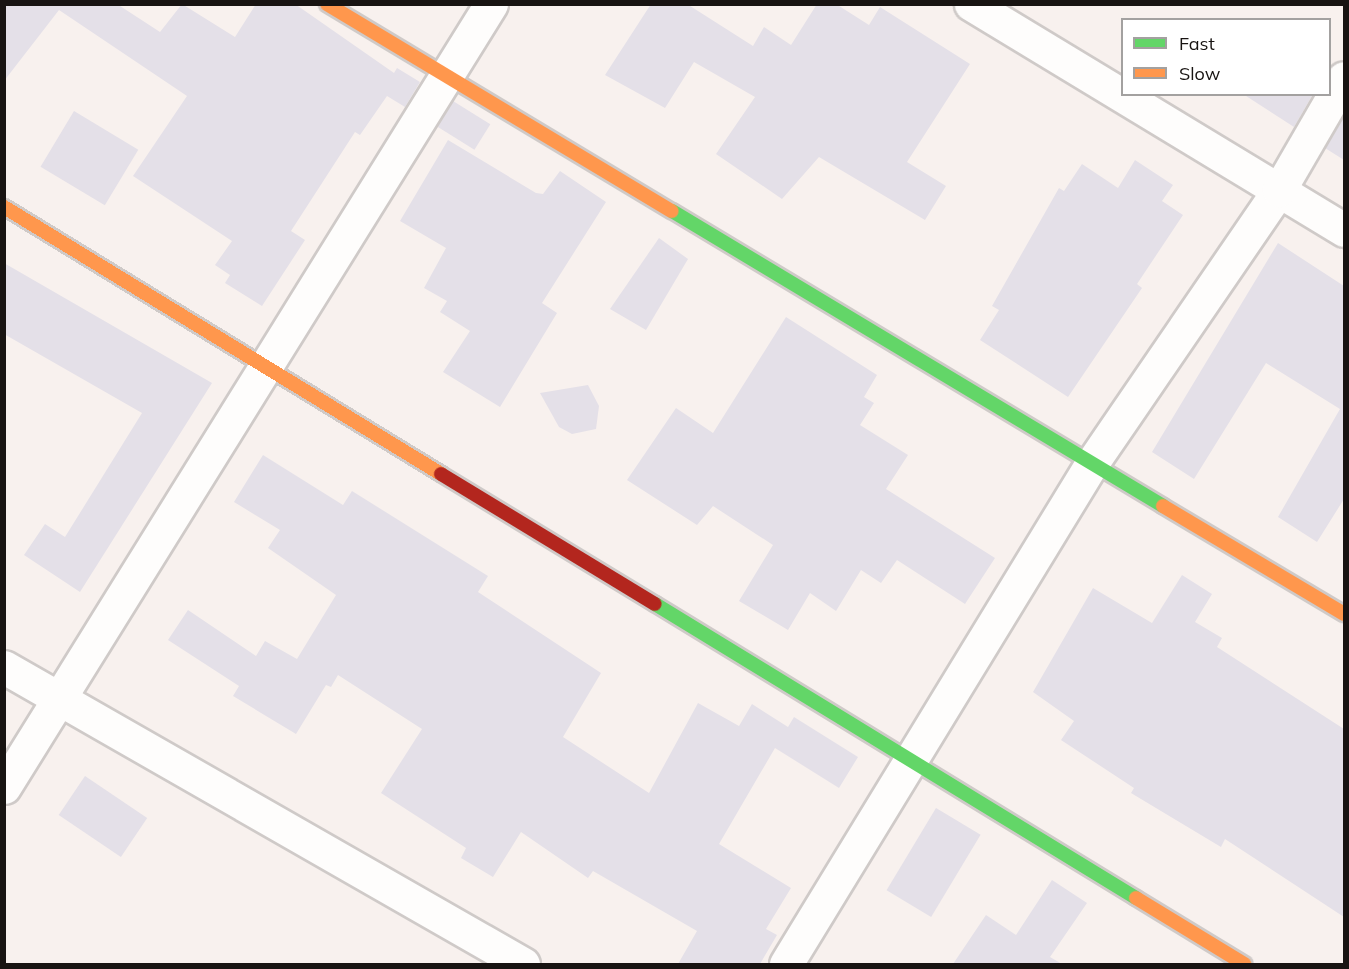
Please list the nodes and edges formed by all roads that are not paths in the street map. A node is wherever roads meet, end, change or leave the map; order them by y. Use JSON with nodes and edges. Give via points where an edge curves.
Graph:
{"nodes":[{"id":1,"x":327,"y":4,"type":"edge"},
{"id":2,"x":491,"y":4,"type":"edge"},
{"id":3,"x":971,"y":4,"type":"edge"},
{"id":4,"x":447,"y":77,"type":"junction"},
{"id":5,"x":1344,"y":78,"type":"edge"},
{"id":6,"x":1121,"y":95,"type":"edge"},
{"id":7,"x":1123,"y":96,"type":"edge"},
{"id":8,"x":1279,"y":190,"type":"junction"},
{"id":9,"x":4,"y":207,"type":"edge"},
{"id":10,"x":1344,"y":230,"type":"edge"},
{"id":11,"x":263,"y":365,"type":"junction"},
{"id":12,"x":1092,"y":463,"type":"junction"},
{"id":13,"x":1344,"y":614,"type":"edge"},
{"id":14,"x":4,"y":667,"type":"edge"},
{"id":15,"x":58,"y":700,"type":"junction"},
{"id":16,"x":910,"y":760,"type":"junction"},
{"id":17,"x":4,"y":787,"type":"edge"},
{"id":18,"x":523,"y":964,"type":"edge"},
{"id":19,"x":786,"y":964,"type":"edge"},
{"id":20,"x":1244,"y":964,"type":"edge"}],
"edges":[{"from":1,"to":4,"type":"street"},
{"from":2,"to":4,"type":"street"},
{"from":3,"to":6,"type":"street"},
{"from":4,"to":11,"type":"street"},
{"from":4,"to":12,"type":"street"},
{"from":5,"to":8,"type":"street"},
{"from":7,"to":8,"type":"street"},
{"from":8,"to":10,"type":"street"},
{"from":8,"to":12,"type":"street"},
{"from":9,"to":11,"type":"street"},
{"from":11,"to":15,"type":"street"},
{"from":11,"to":16,"type":"street"},
{"from":12,"to":13,"type":"street"},
{"from":12,"to":16,"type":"street"},
{"from":14,"to":15,"type":"street"},
{"from":15,"to":17,"type":"street"},
{"from":15,"to":18,"type":"street"},
{"from":16,"to":19,"type":"street"},
{"from":16,"to":20,"type":"street"}]}
